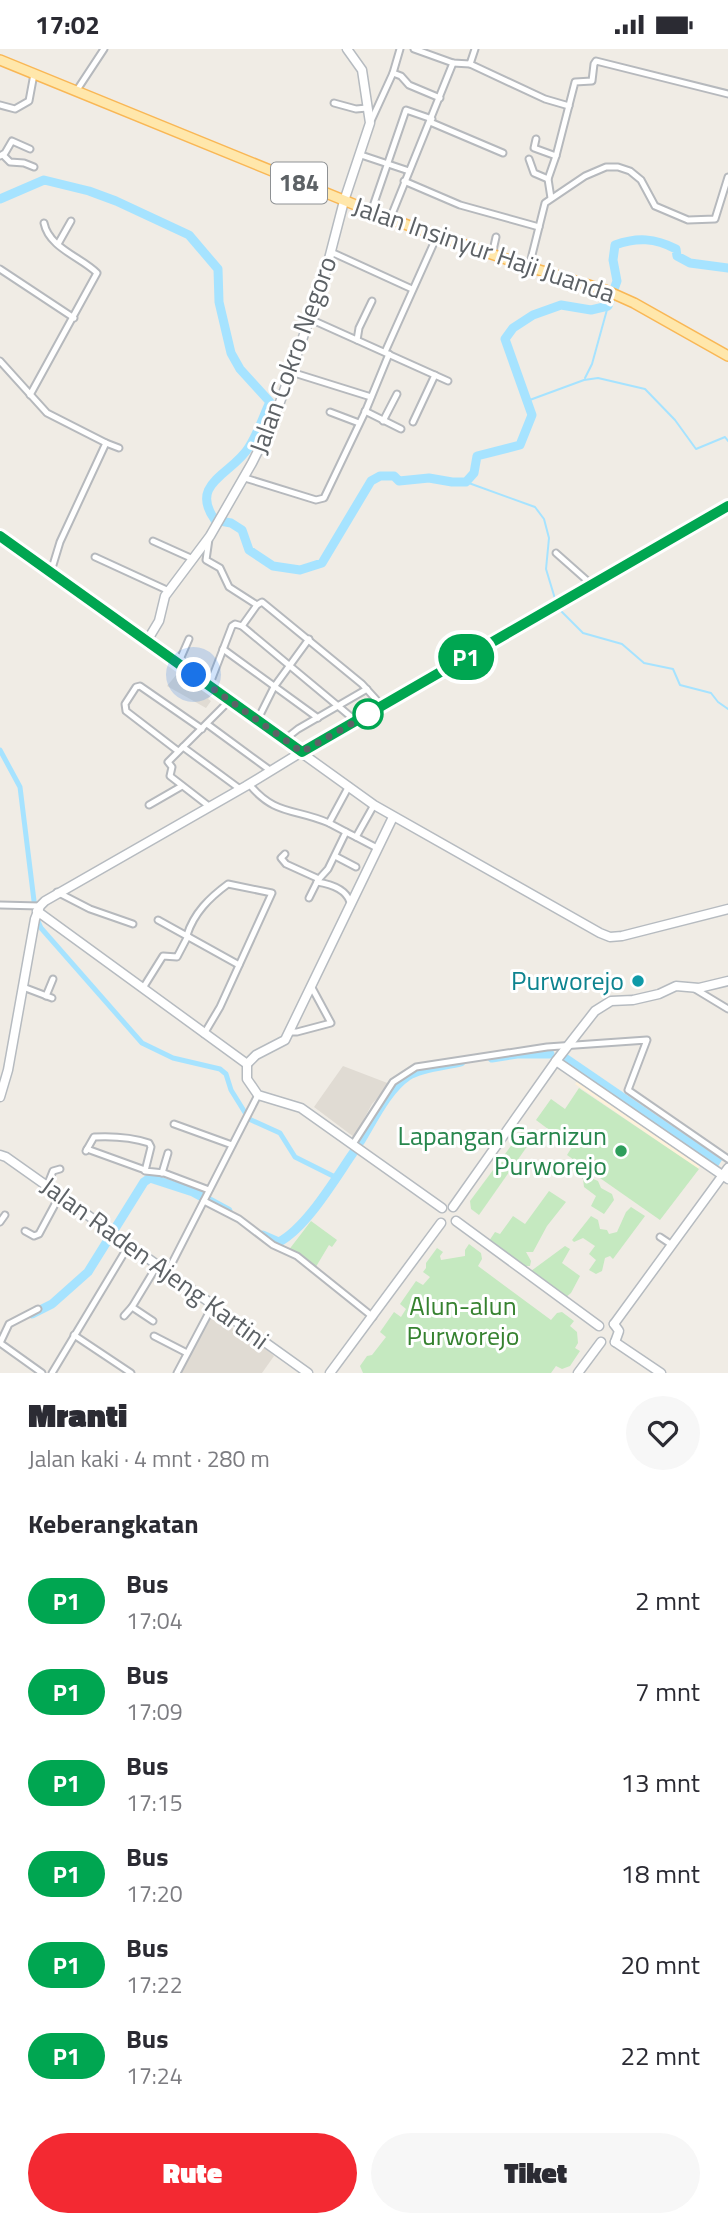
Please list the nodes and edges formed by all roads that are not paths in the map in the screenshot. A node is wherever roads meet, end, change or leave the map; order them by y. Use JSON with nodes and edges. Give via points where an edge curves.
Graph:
{"nodes":[{"id":1,"x":104,"y":49,"type":"edge"},
{"id":2,"x":347,"y":49,"type":"edge"},
{"id":3,"x":400,"y":49,"type":"edge"},
{"id":4,"x":414,"y":49,"type":"edge"},
{"id":5,"x":475,"y":49,"type":"edge"},
{"id":6,"x":2,"y":61,"type":"edge"},
{"id":7,"x":453,"y":63,"type":"junction"},
{"id":8,"x":470,"y":64,"type":"junction"},
{"id":9,"x":0,"y":72,"type":"edge"},
{"id":10,"x":34,"y":73,"type":"junction"},
{"id":11,"x":393,"y":73,"type":"junction"},
{"id":12,"x":77,"y":90,"type":"junction"},
{"id":13,"x":728,"y":94,"type":"edge"},
{"id":14,"x":440,"y":98,"type":"junction"},
{"id":15,"x":334,"y":103,"type":"dead end"},
{"id":16,"x":0,"y":105,"type":"edge"},
{"id":17,"x":569,"y":106,"type":"junction"},
{"id":18,"x":367,"y":108,"type":"junction"},
{"id":19,"x":431,"y":120,"type":"junction"},
{"id":20,"x":370,"y":123,"type":"junction"},
{"id":21,"x":536,"y":139,"type":"dead end"},
{"id":22,"x":30,"y":149,"type":"dead end"},
{"id":23,"x":503,"y":153,"type":"dead end"},
{"id":24,"x":361,"y":155,"type":"junction"},
{"id":25,"x":2,"y":156,"type":"edge"},
{"id":26,"x":556,"y":156,"type":"junction"},
{"id":27,"x":529,"y":159,"type":"dead end"},
{"id":28,"x":388,"y":165,"type":"junction"},
{"id":29,"x":34,"y":167,"type":"dead end"},
{"id":30,"x":409,"y":171,"type":"junction"},
{"id":31,"x":728,"y":177,"type":"edge"},
{"id":32,"x":548,"y":179,"type":"junction"},
{"id":33,"x":404,"y":181,"type":"junction"},
{"id":34,"x":551,"y":198,"type":"junction"},
{"id":35,"x":344,"y":201,"type":"junction"},
{"id":36,"x":371,"y":212,"type":"junction"},
{"id":37,"x":390,"y":219,"type":"junction"},
{"id":38,"x":71,"y":221,"type":"dead end"},
{"id":39,"x":44,"y":223,"type":"dead end"},
{"id":40,"x":539,"y":227,"type":"junction"},
{"id":41,"x":437,"y":236,"type":"junction"},
{"id":42,"x":496,"y":237,"type":"dead end"},
{"id":43,"x":58,"y":244,"type":"junction"},
{"id":44,"x":331,"y":252,"type":"junction"},
{"id":45,"x":492,"y":255,"type":"junction"},
{"id":46,"x":529,"y":267,"type":"junction"},
{"id":47,"x":0,"y":269,"type":"edge"},
{"id":48,"x":412,"y":289,"type":"junction"},
{"id":49,"x":372,"y":301,"type":"dead end"},
{"id":50,"x":74,"y":318,"type":"junction"},
{"id":51,"x":310,"y":319,"type":"junction"},
{"id":52,"x":357,"y":340,"type":"junction"},
{"id":53,"x":387,"y":353,"type":"junction"},
{"id":54,"x":728,"y":356,"type":"edge"},
{"id":55,"x":0,"y":361,"type":"edge"},
{"id":56,"x":291,"y":372,"type":"junction"},
{"id":57,"x":435,"y":375,"type":"junction"},
{"id":58,"x":448,"y":381,"type":"dead end"},
{"id":59,"x":397,"y":394,"type":"dead end"},
{"id":60,"x":30,"y":395,"type":"junction"},
{"id":61,"x":371,"y":397,"type":"junction"},
{"id":62,"x":365,"y":411,"type":"junction"},
{"id":63,"x":330,"y":412,"type":"dead end"},
{"id":64,"x":383,"y":421,"type":"junction"},
{"id":65,"x":413,"y":422,"type":"dead end"},
{"id":66,"x":359,"y":423,"type":"junction"},
{"id":67,"x":401,"y":429,"type":"dead end"},
{"id":68,"x":106,"y":443,"type":"junction"},
{"id":69,"x":119,"y":448,"type":"dead end"},
{"id":70,"x":245,"y":478,"type":"junction"},
{"id":71,"x":728,"y":506,"type":"edge"},
{"id":72,"x":0,"y":536,"type":"edge"},
{"id":73,"x":210,"y":536,"type":"junction"},
{"id":74,"x":153,"y":541,"type":"dead end"},
{"id":75,"x":556,"y":553,"type":"dead end"},
{"id":76,"x":95,"y":557,"type":"dead end"},
{"id":77,"x":193,"y":559,"type":"junction"},
{"id":78,"x":53,"y":565,"type":"dead end"},
{"id":79,"x":591,"y":584,"type":"junction"},
{"id":80,"x":169,"y":591,"type":"junction"},
{"id":81,"x":257,"y":605,"type":"junction"},
{"id":82,"x":242,"y":626,"type":"junction"},
{"id":83,"x":189,"y":639,"type":"dead end"},
{"id":84,"x":309,"y":639,"type":"junction"},
{"id":85,"x":147,"y":641,"type":"junction"},
{"id":86,"x":223,"y":649,"type":"junction"},
{"id":87,"x":178,"y":664,"type":"junction"},
{"id":88,"x":291,"y":665,"type":"junction"},
{"id":89,"x":209,"y":686,"type":"junction"},
{"id":90,"x":274,"y":687,"type":"junction"},
{"id":91,"x":367,"y":689,"type":"junction"},
{"id":92,"x":230,"y":700,"type":"junction"},
{"id":93,"x":341,"y":706,"type":"junction"},
{"id":94,"x":382,"y":706,"type":"junction"},
{"id":95,"x":318,"y":718,"type":"junction"},
{"id":96,"x":257,"y":721,"type":"junction"},
{"id":97,"x":356,"y":721,"type":"junction"},
{"id":98,"x":207,"y":724,"type":"junction"},
{"id":99,"x":202,"y":729,"type":"junction"},
{"id":100,"x":284,"y":740,"type":"junction"},
{"id":101,"x":181,"y":749,"type":"junction"},
{"id":102,"x":302,"y":752,"type":"junction"},
{"id":103,"x":271,"y":771,"type":"junction"},
{"id":104,"x":249,"y":785,"type":"junction"},
{"id":105,"x":182,"y":786,"type":"junction"},
{"id":106,"x":349,"y":786,"type":"junction"},
{"id":107,"x":240,"y":789,"type":"junction"},
{"id":108,"x":149,"y":805,"type":"dead end"},
{"id":109,"x":374,"y":805,"type":"junction"},
{"id":110,"x":210,"y":807,"type":"junction"},
{"id":111,"x":393,"y":817,"type":"junction"},
{"id":112,"x":329,"y":823,"type":"junction"},
{"id":113,"x":346,"y":832,"type":"junction"},
{"id":114,"x":356,"y":837,"type":"junction"},
{"id":115,"x":377,"y":848,"type":"junction"},
{"id":116,"x":285,"y":854,"type":"dead end"},
{"id":117,"x":335,"y":856,"type":"junction"},
{"id":118,"x":356,"y":867,"type":"dead end"},
{"id":119,"x":318,"y":881,"type":"junction"},
{"id":120,"x":57,"y":892,"type":"junction"},
{"id":121,"x":309,"y":898,"type":"dead end"},
{"id":122,"x":350,"y":902,"type":"junction"},
{"id":123,"x":0,"y":905,"type":"edge"},
{"id":124,"x":728,"y":909,"type":"edge"},
{"id":125,"x":36,"y":910,"type":"junction"},
{"id":126,"x":159,"y":920,"type":"dead end"},
{"id":127,"x":133,"y":924,"type":"dead end"},
{"id":128,"x":187,"y":936,"type":"junction"},
{"id":129,"x":239,"y":965,"type":"junction"},
{"id":130,"x":53,"y":978,"type":"dead end"},
{"id":131,"x":728,"y":981,"type":"edge"},
{"id":132,"x":311,"y":986,"type":"junction"},
{"id":133,"x":23,"y":987,"type":"junction"},
{"id":134,"x":143,"y":988,"type":"junction"},
{"id":135,"x":693,"y":988,"type":"junction"},
{"id":136,"x":728,"y":1009,"type":"edge"},
{"id":137,"x":289,"y":1032,"type":"junction"},
{"id":138,"x":204,"y":1034,"type":"junction"},
{"id":139,"x":565,"y":1049,"type":"junction"},
{"id":140,"x":557,"y":1059,"type":"junction"},
{"id":141,"x":247,"y":1064,"type":"junction"},
{"id":142,"x":258,"y":1095,"type":"junction"},
{"id":143,"x":0,"y":1097,"type":"edge"},
{"id":144,"x":174,"y":1124,"type":"dead end"},
{"id":145,"x":232,"y":1145,"type":"junction"},
{"id":146,"x":356,"y":1147,"type":"junction"},
{"id":147,"x":168,"y":1153,"type":"dead end"},
{"id":148,"x":0,"y":1155,"type":"edge"},
{"id":149,"x":728,"y":1159,"type":"edge"},
{"id":150,"x":60,"y":1169,"type":"dead end"},
{"id":151,"x":145,"y":1170,"type":"junction"},
{"id":152,"x":162,"y":1173,"type":"junction"},
{"id":153,"x":726,"y":1174,"type":"edge"},
{"id":154,"x":47,"y":1186,"type":"junction"},
{"id":155,"x":209,"y":1191,"type":"junction"},
{"id":156,"x":60,"y":1195,"type":"junction"},
{"id":157,"x":204,"y":1201,"type":"junction"},
{"id":158,"x":453,"y":1207,"type":"junction"},
{"id":159,"x":442,"y":1208,"type":"junction"},
{"id":160,"x":5,"y":1215,"type":"dead end"},
{"id":161,"x":456,"y":1221,"type":"junction"},
{"id":162,"x":0,"y":1222,"type":"edge"},
{"id":163,"x":442,"y":1223,"type":"junction"},
{"id":164,"x":25,"y":1231,"type":"dead end"},
{"id":165,"x":660,"y":1237,"type":"dead end"},
{"id":166,"x":129,"y":1245,"type":"junction"},
{"id":167,"x":672,"y":1245,"type":"junction"},
{"id":168,"x":158,"y":1264,"type":"junction"},
{"id":169,"x":168,"y":1271,"type":"junction"},
{"id":170,"x":214,"y":1304,"type":"junction"},
{"id":171,"x":132,"y":1307,"type":"junction"},
{"id":172,"x":38,"y":1309,"type":"dead end"},
{"id":173,"x":124,"y":1316,"type":"dead end"},
{"id":174,"x":373,"y":1317,"type":"junction"},
{"id":175,"x":153,"y":1321,"type":"dead end"},
{"id":176,"x":614,"y":1324,"type":"junction"},
{"id":177,"x":599,"y":1326,"type":"junction"},
{"id":178,"x":74,"y":1335,"type":"junction"},
{"id":179,"x":154,"y":1336,"type":"dead end"},
{"id":180,"x":601,"y":1342,"type":"junction"},
{"id":181,"x":615,"y":1342,"type":"junction"},
{"id":182,"x":0,"y":1343,"type":"edge"},
{"id":183,"x":187,"y":1353,"type":"junction"},
{"id":184,"x":337,"y":1369,"type":"edge"},
{"id":185,"x":42,"y":1373,"type":"edge"},
{"id":186,"x":52,"y":1373,"type":"edge"},
{"id":187,"x":131,"y":1373,"type":"edge"},
{"id":188,"x":177,"y":1373,"type":"edge"},
{"id":189,"x":308,"y":1373,"type":"edge"},
{"id":190,"x":330,"y":1373,"type":"edge"},
{"id":191,"x":578,"y":1373,"type":"edge"},
{"id":192,"x":661,"y":1373,"type":"edge"}],
"edges":[{"from":1,"to":12,"type":"street"},
{"from":2,"to":18,"type":"street","name":"Jalan Cokro Negoro","via":[[362,71]]},
{"from":3,"to":11,"type":"street"},
{"from":4,"to":7,"type":"street"},
{"from":5,"to":8,"type":"street"},
{"from":6,"to":9,"type":"street"},
{"from":6,"to":10,"type":"main road","name":"Jalan Insinyur Haji Juanda","number":"184"},
{"from":7,"to":8,"type":"street"},
{"from":7,"to":14,"type":"street"},
{"from":8,"to":17,"type":"street"},
{"from":10,"to":12,"type":"main road","name":"Jalan Insinyur Haji Juanda","number":"184"},
{"from":10,"to":16,"type":"street","via":[[29,101],[15,109]]},
{"from":11,"to":14,"type":"street"},
{"from":11,"to":20,"type":"street"},
{"from":12,"to":35,"type":"main road","name":"Jalan Insinyur Haji Juanda","number":"184"},
{"from":13,"to":17,"type":"street","via":[[596,61],[592,81],[575,82]]},
{"from":14,"to":19,"type":"street"},
{"from":15,"to":18,"type":"street"},
{"from":17,"to":26,"type":"street"},
{"from":18,"to":20,"type":"street","name":"Jalan Cokro Negoro"},
{"from":19,"to":23,"type":"street"},
{"from":19,"to":28,"type":"street","via":[[406,110]]},
{"from":19,"to":30,"type":"street"},
{"from":20,"to":24,"type":"street","name":"Jalan Cokro Negoro"},
{"from":21,"to":26,"type":"street","via":[[534,148]]},
{"from":22,"to":25,"type":"street","via":[[12,141]]},
{"from":24,"to":28,"type":"street"},
{"from":24,"to":35,"type":"street","name":"Jalan Cokro Negoro"},
{"from":25,"to":29,"type":"street"},
{"from":26,"to":32,"type":"street"},
{"from":27,"to":32,"type":"street","via":[[534,173]]},
{"from":28,"to":30,"type":"street"},
{"from":28,"to":36,"type":"street"},
{"from":30,"to":33,"type":"street"},
{"from":31,"to":34,"type":"street","via":[[716,217],[711,220],[688,220],[658,208],[641,180],[618,167],[600,169]]},
{"from":32,"to":34,"type":"street"},
{"from":33,"to":37,"type":"street"},
{"from":33,"to":40,"type":"street","via":[[460,205]]},
{"from":34,"to":40,"type":"street"},
{"from":35,"to":36,"type":"main road","name":"Jalan Insinyur Haji Juanda","number":"184"},
{"from":35,"to":44,"type":"street","name":"Jalan Cokro Negoro"},
{"from":36,"to":37,"type":"main road","name":"Jalan Insinyur Haji Juanda","number":"184"},
{"from":37,"to":41,"type":"main road","name":"Jalan Insinyur Haji Juanda","number":"184"},
{"from":38,"to":43,"type":"street"},
{"from":39,"to":43,"type":"street"},
{"from":40,"to":46,"type":"street"},
{"from":41,"to":45,"type":"main road","name":"Jalan Insinyur Haji Juanda","number":"184"},
{"from":41,"to":48,"type":"street"},
{"from":42,"to":45,"type":"street"},
{"from":43,"to":50,"type":"street","via":[[97,273]]},
{"from":44,"to":48,"type":"street"},
{"from":44,"to":51,"type":"street","name":"Jalan Cokro Negoro"},
{"from":45,"to":46,"type":"main road","name":"Jalan Insinyur Haji Juanda","number":"184"},
{"from":46,"to":54,"type":"main road","name":"Jalan Insinyur Haji Juanda","number":"184","via":[[619,296]]},
{"from":47,"to":50,"type":"street"},
{"from":48,"to":53,"type":"street"},
{"from":49,"to":52,"type":"street"},
{"from":50,"to":60,"type":"street"},
{"from":51,"to":52,"type":"street"},
{"from":51,"to":56,"type":"street","name":"Jalan Cokro Negoro"},
{"from":52,"to":53,"type":"street"},
{"from":53,"to":57,"type":"street"},
{"from":53,"to":61,"type":"street"},
{"from":55,"to":60,"type":"street"},
{"from":56,"to":61,"type":"street"},
{"from":56,"to":70,"type":"street","name":"Jalan Cokro Negoro"},
{"from":57,"to":58,"type":"street"},
{"from":57,"to":65,"type":"street"},
{"from":59,"to":64,"type":"street"},
{"from":60,"to":68,"type":"street","via":[[47,413]]},
{"from":61,"to":62,"type":"street"},
{"from":62,"to":64,"type":"street"},
{"from":62,"to":66,"type":"street"},
{"from":63,"to":66,"type":"street"},
{"from":64,"to":67,"type":"street"},
{"from":66,"to":70,"type":"street","via":[[322,499]]},
{"from":68,"to":69,"type":"street"},
{"from":68,"to":78,"type":"street"},
{"from":70,"to":73,"type":"street","name":"Jalan Cokro Negoro"},
{"from":71,"to":79,"type":"street"},
{"from":72,"to":85,"type":"street"},
{"from":73,"to":77,"type":"street","name":"Jalan Cokro Negoro"},
{"from":73,"to":81,"type":"street","via":[[206,560],[218,566],[229,587]]},
{"from":74,"to":77,"type":"street"},
{"from":75,"to":79,"type":"street"},
{"from":76,"to":80,"type":"street"},
{"from":77,"to":80,"type":"street","name":"Jalan Cokro Negoro"},
{"from":79,"to":94,"type":"street"},
{"from":80,"to":85,"type":"street","name":"Jalan Cokro Negoro"},
{"from":81,"to":82,"type":"street"},
{"from":81,"to":84,"type":"street","via":[[266,604]]},
{"from":82,"to":86,"type":"street","via":[[232,626]]},
{"from":82,"to":88,"type":"street"},
{"from":83,"to":87,"type":"street"},
{"from":84,"to":88,"type":"street"},
{"from":84,"to":91,"type":"street"},
{"from":85,"to":87,"type":"street"},
{"from":86,"to":89,"type":"street"},
{"from":86,"to":90,"type":"street"},
{"from":87,"to":89,"type":"street"},
{"from":88,"to":90,"type":"street"},
{"from":88,"to":93,"type":"street"},
{"from":89,"to":92,"type":"street"},
{"from":90,"to":95,"type":"street"},
{"from":90,"to":96,"type":"street"},
{"from":91,"to":93,"type":"street"},
{"from":91,"to":94,"type":"street"},
{"from":92,"to":96,"type":"street"},
{"from":92,"to":98,"type":"street"},
{"from":93,"to":95,"type":"street"},
{"from":93,"to":97,"type":"street"},
{"from":94,"to":97,"type":"street"},
{"from":95,"to":100,"type":"street"},
{"from":96,"to":100,"type":"street"},
{"from":97,"to":102,"type":"street"},
{"from":98,"to":99,"type":"street"},
{"from":98,"to":103,"type":"street"},
{"from":99,"to":101,"type":"street"},
{"from":99,"to":101,"type":"street","via":[[136,687],[126,711]]},
{"from":100,"to":102,"type":"street"},
{"from":101,"to":105,"type":"street","via":[[169,761],[172,768],[168,773]]},
{"from":101,"to":107,"type":"street"},
{"from":102,"to":103,"type":"street"},
{"from":102,"to":106,"type":"street"},
{"from":103,"to":104,"type":"street"},
{"from":104,"to":107,"type":"street"},
{"from":104,"to":112,"type":"street","via":[[261,800],[275,807]]},
{"from":105,"to":108,"type":"street"},
{"from":105,"to":110,"type":"street"},
{"from":106,"to":109,"type":"street"},
{"from":106,"to":112,"type":"street"},
{"from":107,"to":110,"type":"street"},
{"from":109,"to":111,"type":"street"},
{"from":109,"to":114,"type":"street"},
{"from":110,"to":120,"type":"street"},
{"from":111,"to":115,"type":"street"},
{"from":111,"to":124,"type":"street","via":[[604,935],[622,936]]},
{"from":112,"to":113,"type":"street"},
{"from":113,"to":114,"type":"street"},
{"from":113,"to":117,"type":"street"},
{"from":114,"to":115,"type":"street"},
{"from":115,"to":122,"type":"street"},
{"from":116,"to":119,"type":"street","via":[[281,858],[286,864]]},
{"from":117,"to":118,"type":"street"},
{"from":117,"to":119,"type":"street"},
{"from":119,"to":121,"type":"street"},
{"from":119,"to":122,"type":"street","via":[[334,886]]},
{"from":120,"to":125,"type":"street"},
{"from":120,"to":127,"type":"street"},
{"from":122,"to":132,"type":"street"},
{"from":123,"to":125,"type":"street"},
{"from":125,"to":133,"type":"street"},
{"from":125,"to":134,"type":"street"},
{"from":126,"to":128,"type":"street"},
{"from":128,"to":129,"type":"street"},
{"from":128,"to":129,"type":"street","via":[[202,907],[228,884],[272,893]]},
{"from":128,"to":134,"type":"street","via":[[177,957],[163,955]]},
{"from":129,"to":138,"type":"street"},
{"from":130,"to":133,"type":"street","via":[[49,997]]},
{"from":131,"to":135,"type":"street"},
{"from":132,"to":137,"type":"street"},
{"from":132,"to":137,"type":"street","via":[[331,1024]]},
{"from":133,"to":143,"type":"street"},
{"from":134,"to":138,"type":"street"},
{"from":135,"to":136,"type":"street"},
{"from":135,"to":139,"type":"street","via":[[676,986],[633,1000],[611,1001],[595,1011]]},
{"from":137,"to":141,"type":"street","via":[[282,1043]]},
{"from":138,"to":141,"type":"street"},
{"from":139,"to":140,"type":"street"},
{"from":139,"to":146,"type":"street","via":[[547,1047],[409,1069],[393,1082]]},
{"from":139,"to":149,"type":"street","via":[[647,1040],[627,1091]]},
{"from":140,"to":153,"type":"street"},
{"from":140,"to":158,"type":"street"},
{"from":141,"to":142,"type":"street","via":[[247,1079]]},
{"from":142,"to":145,"type":"street"},
{"from":142,"to":146,"type":"street","via":[[301,1108]]},
{"from":144,"to":145,"type":"street"},
{"from":145,"to":155,"type":"street"},
{"from":146,"to":159,"type":"street"},
{"from":147,"to":152,"type":"street"},
{"from":148,"to":154,"type":"street","name":"Jalan Raden Ajeng Kartini"},
{"from":150,"to":154,"type":"street","via":[[53,1171]]},
{"from":151,"to":151,"type":"street","via":[[87,1150],[94,1137],[149,1143]]},
{"from":151,"to":152,"type":"street"},
{"from":152,"to":155,"type":"street"},
{"from":153,"to":167,"type":"street"},
{"from":154,"to":156,"type":"street","name":"Jalan Raden Ajeng Kartini"},
{"from":155,"to":157,"type":"street"},
{"from":156,"to":164,"type":"street","via":[[39,1234]]},
{"from":156,"to":166,"type":"street","name":"Jalan Raden Ajeng Kartini"},
{"from":157,"to":169,"type":"street"},
{"from":157,"to":174,"type":"street","via":[[297,1257]]},
{"from":158,"to":159,"type":"street"},
{"from":158,"to":161,"type":"street"},
{"from":159,"to":163,"type":"street","via":[[438,1215]]},
{"from":160,"to":162,"type":"street"},
{"from":161,"to":163,"type":"street"},
{"from":161,"to":177,"type":"street"},
{"from":163,"to":174,"type":"street"},
{"from":165,"to":167,"type":"street"},
{"from":166,"to":168,"type":"street","name":"Jalan Raden Ajeng Kartini"},
{"from":166,"to":178,"type":"street"},
{"from":167,"to":176,"type":"street"},
{"from":168,"to":169,"type":"street","name":"Jalan Raden Ajeng Kartini"},
{"from":168,"to":171,"type":"street"},
{"from":169,"to":170,"type":"street","name":"Jalan Raden Ajeng Kartini"},
{"from":170,"to":183,"type":"street"},
{"from":170,"to":189,"type":"street","name":"Jalan Raden Ajeng Kartini"},
{"from":171,"to":173,"type":"street"},
{"from":171,"to":175,"type":"street"},
{"from":172,"to":182,"type":"street","via":[[9,1324]]},
{"from":174,"to":184,"type":"street"},
{"from":176,"to":177,"type":"street"},
{"from":176,"to":181,"type":"street","via":[[619,1334]]},
{"from":177,"to":180,"type":"street"},
{"from":178,"to":186,"type":"street"},
{"from":178,"to":187,"type":"street"},
{"from":179,"to":183,"type":"street"},
{"from":180,"to":181,"type":"street"},
{"from":180,"to":191,"type":"street"},
{"from":181,"to":192,"type":"street"},
{"from":182,"to":185,"type":"street"},
{"from":183,"to":188,"type":"street"},
{"from":184,"to":190,"type":"street"}]}
